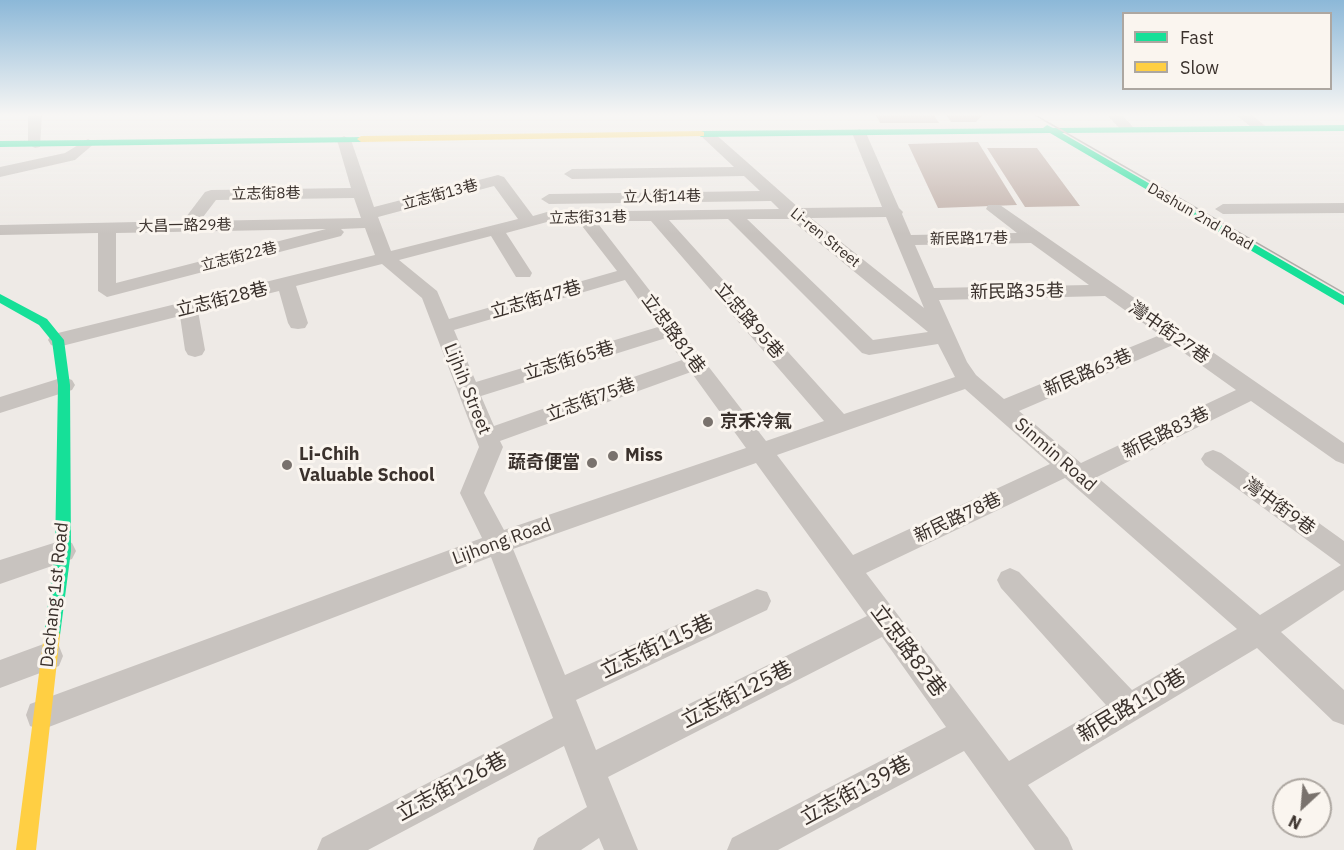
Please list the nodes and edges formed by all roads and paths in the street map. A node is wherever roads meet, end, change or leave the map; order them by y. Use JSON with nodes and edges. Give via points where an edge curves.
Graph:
{"nodes":[{"id":1,"x":73,"y":155,"type":"edge"},
{"id":2,"x":348,"y":155,"type":"edge"},
{"id":3,"x":729,"y":155,"type":"edge"},
{"id":4,"x":869,"y":155,"type":"edge"},
{"id":5,"x":1092,"y":155,"type":"edge"},
{"id":6,"x":746,"y":171,"type":"junction"},
{"id":7,"x":0,"y":172,"type":"edge"},
{"id":8,"x":572,"y":174,"type":"dead end"},
{"id":9,"x":360,"y":193,"type":"junction"},
{"id":10,"x":775,"y":195,"type":"junction"},
{"id":11,"x":549,"y":199,"type":"dead end"},
{"id":12,"x":1218,"y":206,"type":"joint"},
{"id":13,"x":1344,"y":208,"type":"edge"},
{"id":14,"x":994,"y":209,"type":"dead end"},
{"id":15,"x":894,"y":212,"type":"junction"},
{"id":16,"x":733,"y":215,"type":"junction"},
{"id":17,"x":796,"y":215,"type":"junction"},
{"id":18,"x":584,"y":217,"type":"junction"},
{"id":19,"x":369,"y":218,"type":"junction"},
{"id":20,"x":658,"y":218,"type":"junction"},
{"id":21,"x":528,"y":221,"type":"junction"},
{"id":22,"x":1243,"y":221,"type":"dead end"},
{"id":23,"x":290,"y":224,"type":"junction"},
{"id":24,"x":195,"y":226,"type":"junction"},
{"id":25,"x":107,"y":227,"type":"junction"},
{"id":26,"x":0,"y":230,"type":"edge"},
{"id":27,"x":495,"y":230,"type":"junction"},
{"id":28,"x":1033,"y":238,"type":"junction"},
{"id":29,"x":906,"y":240,"type":"junction"},
{"id":30,"x":292,"y":243,"type":"junction"},
{"id":31,"x":385,"y":258,"type":"junction"},
{"id":32,"x":212,"y":264,"type":"junction"},
{"id":33,"x":523,"y":273,"type":"dead end"},
{"id":34,"x":629,"y":273,"type":"junction"},
{"id":35,"x":286,"y":284,"type":"junction"},
{"id":36,"x":1107,"y":290,"type":"junction"},
{"id":37,"x":928,"y":294,"type":"junction"},
{"id":38,"x":0,"y":298,"type":"edge"},
{"id":39,"x":1344,"y":301,"type":"edge"},
{"id":40,"x":188,"y":308,"type":"junction"},
{"id":41,"x":298,"y":323,"type":"dead end"},
{"id":42,"x":443,"y":327,"type":"junction"},
{"id":43,"x":670,"y":330,"type":"junction"},
{"id":44,"x":945,"y":336,"type":"junction"},
{"id":45,"x":1174,"y":337,"type":"junction"},
{"id":46,"x":58,"y":340,"type":"junction"},
{"id":47,"x":195,"y":350,"type":"dead end"},
{"id":48,"x":695,"y":363,"type":"junction"},
{"id":49,"x":968,"y":380,"type":"junction"},
{"id":50,"x":64,"y":385,"type":"junction"},
{"id":51,"x":1253,"y":391,"type":"junction"},
{"id":52,"x":469,"y":392,"type":"junction"},
{"id":53,"x":0,"y":405,"type":"edge"},
{"id":54,"x":1002,"y":409,"type":"junction"},
{"id":55,"x":840,"y":425,"type":"junction"},
{"id":56,"x":487,"y":437,"type":"junction"},
{"id":57,"x":760,"y":452,"type":"junction"},
{"id":58,"x":1344,"y":455,"type":"edge"},
{"id":59,"x":1213,"y":459,"type":"dead end"},
{"id":60,"x":1073,"y":471,"type":"junction"},
{"id":61,"x":498,"y":543,"type":"junction"},
{"id":62,"x":63,"y":551,"type":"junction"},
{"id":63,"x":1344,"y":555,"type":"edge"},
{"id":64,"x":848,"y":570,"type":"junction"},
{"id":65,"x":0,"y":572,"type":"edge"},
{"id":66,"x":1344,"y":576,"type":"edge"},
{"id":67,"x":1010,"y":580,"type":"dead end"},
{"id":68,"x":757,"y":601,"type":"dead end"},
{"id":69,"x":885,"y":621,"type":"junction"},
{"id":70,"x":1259,"y":631,"type":"junction"},
{"id":71,"x":49,"y":656,"type":"junction"},
{"id":72,"x":0,"y":674,"type":"edge"},
{"id":73,"x":558,"y":693,"type":"junction"},
{"id":74,"x":1129,"y":708,"type":"junction"},
{"id":75,"x":1344,"y":710,"type":"edge"},
{"id":76,"x":41,"y":715,"type":"junction"},
{"id":77,"x":571,"y":725,"type":"junction"},
{"id":78,"x":968,"y":732,"type":"junction"},
{"id":79,"x":589,"y":770,"type":"junction"},
{"id":80,"x":1005,"y":781,"type":"junction"},
{"id":81,"x":607,"y":814,"type":"junction"},
{"id":82,"x":18,"y":844,"type":"edge"},
{"id":83,"x":334,"y":850,"type":"edge"},
{"id":84,"x":550,"y":850,"type":"edge"},
{"id":85,"x":621,"y":850,"type":"edge"},
{"id":86,"x":744,"y":850,"type":"edge"},
{"id":87,"x":1056,"y":850,"type":"edge"}],
"edges":[{"from":1,"to":7,"type":"street"},
{"from":2,"to":9,"type":"street","name":"Lijhih Street"},
{"from":3,"to":6,"type":"street","name":"Li-ren Street"},
{"from":4,"to":15,"type":"street","name":"Sinmin Road"},
{"from":5,"to":39,"type":"street","name":"Dashun 2nd Road"},
{"from":6,"to":8,"type":"street"},
{"from":6,"to":10,"type":"street","name":"Li-ren Street"},
{"from":9,"to":19,"type":"street","name":"Lijhih Street"},
{"from":9,"to":24,"type":"street","name":"立志街8巷","via":[[211,195]]},
{"from":10,"to":11,"type":"street","name":"立人街14巷"},
{"from":10,"to":17,"type":"street","name":"Li-ren Street"},
{"from":12,"to":13,"type":"street"},
{"from":12,"to":22,"type":"street","name":"Dashun 2nd Road"},
{"from":14,"to":28,"type":"street","name":"灣中街27巷"},
{"from":15,"to":17,"type":"street","name":"立志街31巷"},
{"from":15,"to":29,"type":"street","name":"Sinmin Road"},
{"from":16,"to":17,"type":"street","name":"立志街31巷"},
{"from":16,"to":20,"type":"street","name":"立志街31巷"},
{"from":16,"to":44,"type":"street","via":[[869,348]]},
{"from":17,"to":44,"type":"street","name":"Li-ren Street"},
{"from":18,"to":20,"type":"street","name":"立志街31巷"},
{"from":18,"to":21,"type":"street","name":"立志街31巷"},
{"from":18,"to":34,"type":"street","name":"立忠路81巷"},
{"from":19,"to":21,"type":"street","name":"立志街13巷","via":[[498,180]]},
{"from":19,"to":23,"type":"street","name":"大昌一路29巷"},
{"from":19,"to":30,"type":"street","name":"立志街22巷"},
{"from":19,"to":31,"type":"street","name":"Lijhih Street"},
{"from":20,"to":55,"type":"street","name":"立忠路95巷"},
{"from":21,"to":27,"type":"street","name":"立志街31巷"},
{"from":23,"to":24,"type":"street","name":"大昌一路29巷"},
{"from":23,"to":30,"type":"street"},
{"from":24,"to":25,"type":"street","name":"大昌一路29巷"},
{"from":24,"to":32,"type":"street"},
{"from":25,"to":26,"type":"street","name":"大昌一路29巷"},
{"from":25,"to":32,"type":"street","name":"立志街22巷","via":[[107,291]]},
{"from":27,"to":31,"type":"street","name":"立志街31巷"},
{"from":27,"to":33,"type":"street"},
{"from":28,"to":29,"type":"street","name":"新民路17巷"},
{"from":28,"to":36,"type":"street","name":"灣中街27巷"},
{"from":29,"to":37,"type":"street","name":"Sinmin Road"},
{"from":30,"to":32,"type":"street","name":"立志街22巷"},
{"from":31,"to":35,"type":"street","name":"立志街28巷"},
{"from":31,"to":42,"type":"street","name":"Lijhih Street","via":[[430,295]]},
{"from":34,"to":42,"type":"street","name":"立志街47巷"},
{"from":34,"to":43,"type":"street","name":"立忠路81巷"},
{"from":35,"to":40,"type":"street","name":"立志街28巷"},
{"from":35,"to":41,"type":"street"},
{"from":36,"to":37,"type":"street","name":"新民路35巷"},
{"from":36,"to":45,"type":"street","name":"灣中街27巷"},
{"from":37,"to":44,"type":"street","name":"Sinmin Road"},
{"from":38,"to":46,"type":"street","via":[[43,322]]},
{"from":40,"to":46,"type":"street","name":"立志街28巷"},
{"from":40,"to":47,"type":"street"},
{"from":42,"to":52,"type":"street","name":"Lijhih Street"},
{"from":43,"to":48,"type":"street","name":"立忠路81巷"},
{"from":43,"to":52,"type":"street","name":"立志街65巷"},
{"from":44,"to":49,"type":"street","name":"Sinmin Road"},
{"from":45,"to":51,"type":"street","name":"灣中街27巷"},
{"from":45,"to":54,"type":"street","name":"新民路63巷"},
{"from":46,"to":50,"type":"street","name":"Dachang 1st Road"},
{"from":48,"to":56,"type":"street","name":"立志街75巷"},
{"from":48,"to":57,"type":"street","name":"立忠路81巷"},
{"from":49,"to":54,"type":"street","name":"Sinmin Road"},
{"from":49,"to":55,"type":"street","name":"Lijhong Road"},
{"from":50,"to":53,"type":"street"},
{"from":50,"to":62,"type":"street","name":"Dachang 1st Road"},
{"from":51,"to":58,"type":"street","name":"灣中街27巷"},
{"from":51,"to":60,"type":"street","name":"新民路83巷"},
{"from":52,"to":56,"type":"street","name":"Lijhih Street"},
{"from":54,"to":60,"type":"street","name":"Sinmin Road"},
{"from":55,"to":57,"type":"street","name":"Lijhong Road"},
{"from":56,"to":61,"type":"street","name":"Lijhih Street","via":[[490,447],[472,493]]},
{"from":57,"to":61,"type":"street","name":"Lijhong Road"},
{"from":57,"to":64,"type":"street","name":"立忠路82巷"},
{"from":59,"to":63,"type":"street","name":"灣中街9巷"},
{"from":60,"to":64,"type":"street","name":"新民路78巷"},
{"from":60,"to":70,"type":"street","name":"Sinmin Road"},
{"from":61,"to":73,"type":"street","name":"Lijhih Street"},
{"from":61,"to":76,"type":"street","name":"Lijhong Road"},
{"from":62,"to":65,"type":"street"},
{"from":62,"to":71,"type":"street","name":"Dachang 1st Road"},
{"from":64,"to":69,"type":"street","name":"立忠路82巷"},
{"from":66,"to":70,"type":"street","name":"新民路110巷"},
{"from":67,"to":74,"type":"street"},
{"from":68,"to":73,"type":"street","name":"立志街115巷"},
{"from":69,"to":78,"type":"street","name":"立忠路82巷"},
{"from":69,"to":79,"type":"street","name":"立志街125巷"},
{"from":70,"to":74,"type":"street","name":"新民路110巷"},
{"from":70,"to":75,"type":"street","name":"Sinmin Road"},
{"from":71,"to":72,"type":"street"},
{"from":71,"to":76,"type":"street","name":"Dachang 1st Road"},
{"from":73,"to":77,"type":"street","name":"Lijhih Street"},
{"from":74,"to":80,"type":"street","name":"新民路110巷"},
{"from":76,"to":82,"type":"street","name":"Dachang 1st Road"},
{"from":77,"to":79,"type":"street","name":"Lijhih Street"},
{"from":77,"to":83,"type":"street","name":"立志街126巷"},
{"from":78,"to":80,"type":"street","name":"立忠路82巷"},
{"from":78,"to":86,"type":"street","name":"立志街139巷"},
{"from":79,"to":81,"type":"street","name":"Lijhih Street"},
{"from":80,"to":87,"type":"street","name":"立忠路82巷"},
{"from":81,"to":84,"type":"street"},
{"from":81,"to":85,"type":"street","name":"Lijhih Street"}]}
